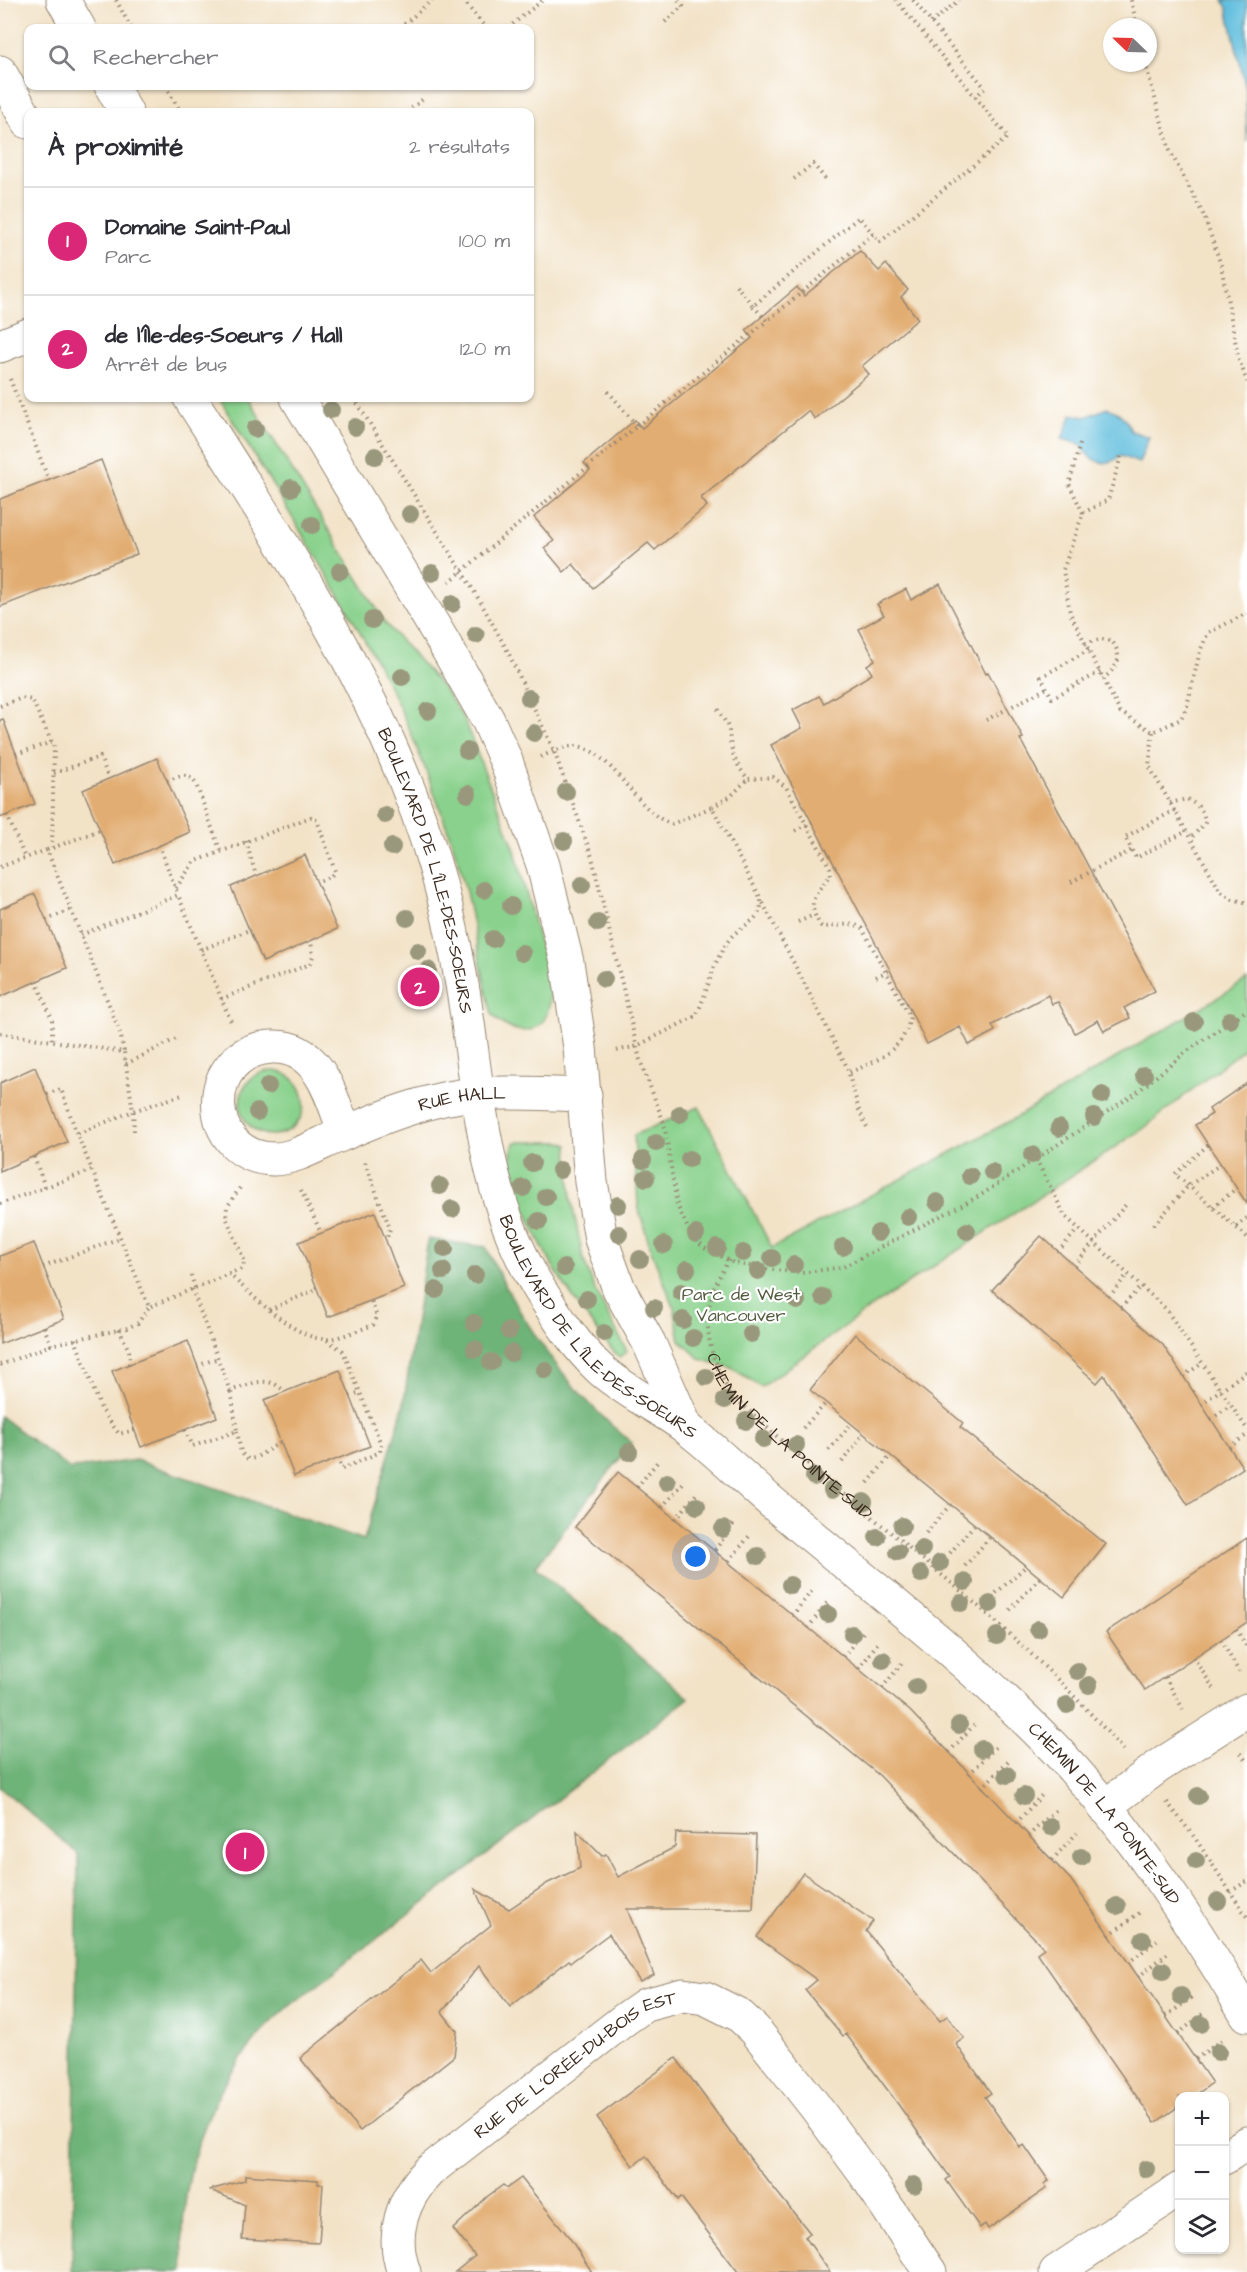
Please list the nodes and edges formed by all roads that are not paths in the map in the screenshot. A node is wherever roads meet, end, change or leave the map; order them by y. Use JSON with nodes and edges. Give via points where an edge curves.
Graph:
{"nodes":[{"id":1,"x":63,"y":0,"type":"edge"},
{"id":2,"x":77,"y":24,"type":"edge"},
{"id":3,"x":0,"y":72,"type":"edge"},
{"id":4,"x":113,"y":90,"type":"edge"},
{"id":5,"x":124,"y":108,"type":"edge"},
{"id":6,"x":24,"y":116,"type":"edge"},
{"id":7,"x":24,"y":337,"type":"edge"},
{"id":8,"x":0,"y":346,"type":"edge"},
{"id":9,"x":192,"y":402,"type":"edge"},
{"id":10,"x":299,"y":402,"type":"edge"},
{"id":11,"x":476,"y":1094,"type":"junction"},
{"id":12,"x":585,"y":1095,"type":"junction"},
{"id":13,"x":353,"y":1144,"type":"road end"},
{"id":14,"x":686,"y":1427,"type":"junction"},
{"id":15,"x":1247,"y":1710,"type":"edge"},
{"id":16,"x":1104,"y":1807,"type":"junction"},
{"id":17,"x":1247,"y":2015,"type":"edge"},
{"id":18,"x":1247,"y":2143,"type":"edge"},
{"id":19,"x":1229,"y":2155,"type":"edge"},
{"id":20,"x":1175,"y":2191,"type":"edge"},
{"id":21,"x":404,"y":2272,"type":"edge"},
{"id":22,"x":930,"y":2272,"type":"edge"},
{"id":23,"x":1056,"y":2272,"type":"edge"}],
"edges":[{"from":1,"to":2,"type":"street"},
{"from":3,"to":6,"type":"street"},
{"from":4,"to":5,"type":"street"},
{"from":7,"to":8,"type":"street"},
{"from":9,"to":11,"type":"street","name":"BOULEVARD DE L'ÎLE-DES-SOEURS","via":[[325,616],[388,735],[438,876],[468,1020]]},
{"from":10,"to":12,"type":"street","name":"BOULEVARD DE L'ÎLE-DES-SOEURS","via":[[441,638],[488,720],[506,761],[543,865],[567,962]]},
{"from":11,"to":12,"type":"street","name":"RUE HALL"},
{"from":11,"to":13,"type":"street","name":"RUE HALL","via":[[430,1102]]},
{"from":11,"to":14,"type":"street","name":"BOULEVARD DE L'ÎLE-DES-SOEURS","via":[[506,1225],[541,1291],[605,1373]]},
{"from":12,"to":14,"type":"street","name":"BOULEVARD DE L'ÎLE-DES-SOEURS","via":[[591,1182],[601,1239],[619,1289],[649,1343]]},
{"from":14,"to":16,"type":"street","name":"CHEMIN DE LA POINTE-SUD","via":[[968,1665],[1056,1750]]},
{"from":15,"to":16,"type":"street","via":[[1159,1766]]},
{"from":16,"to":17,"type":"street","name":"CHEMIN DE LA POINTE-SUD","via":[[1192,1926]]},
{"from":18,"to":19,"type":"street"},
{"from":20,"to":23,"type":"street"},
{"from":21,"to":22,"type":"street","name":"RUE DE L'ORÉE-DU-BOIS EST","via":[[397,2239],[401,2218],[416,2184],[429,2171],[645,2005],[683,1995],[724,2005],[755,2030],[867,2177]]}]}
